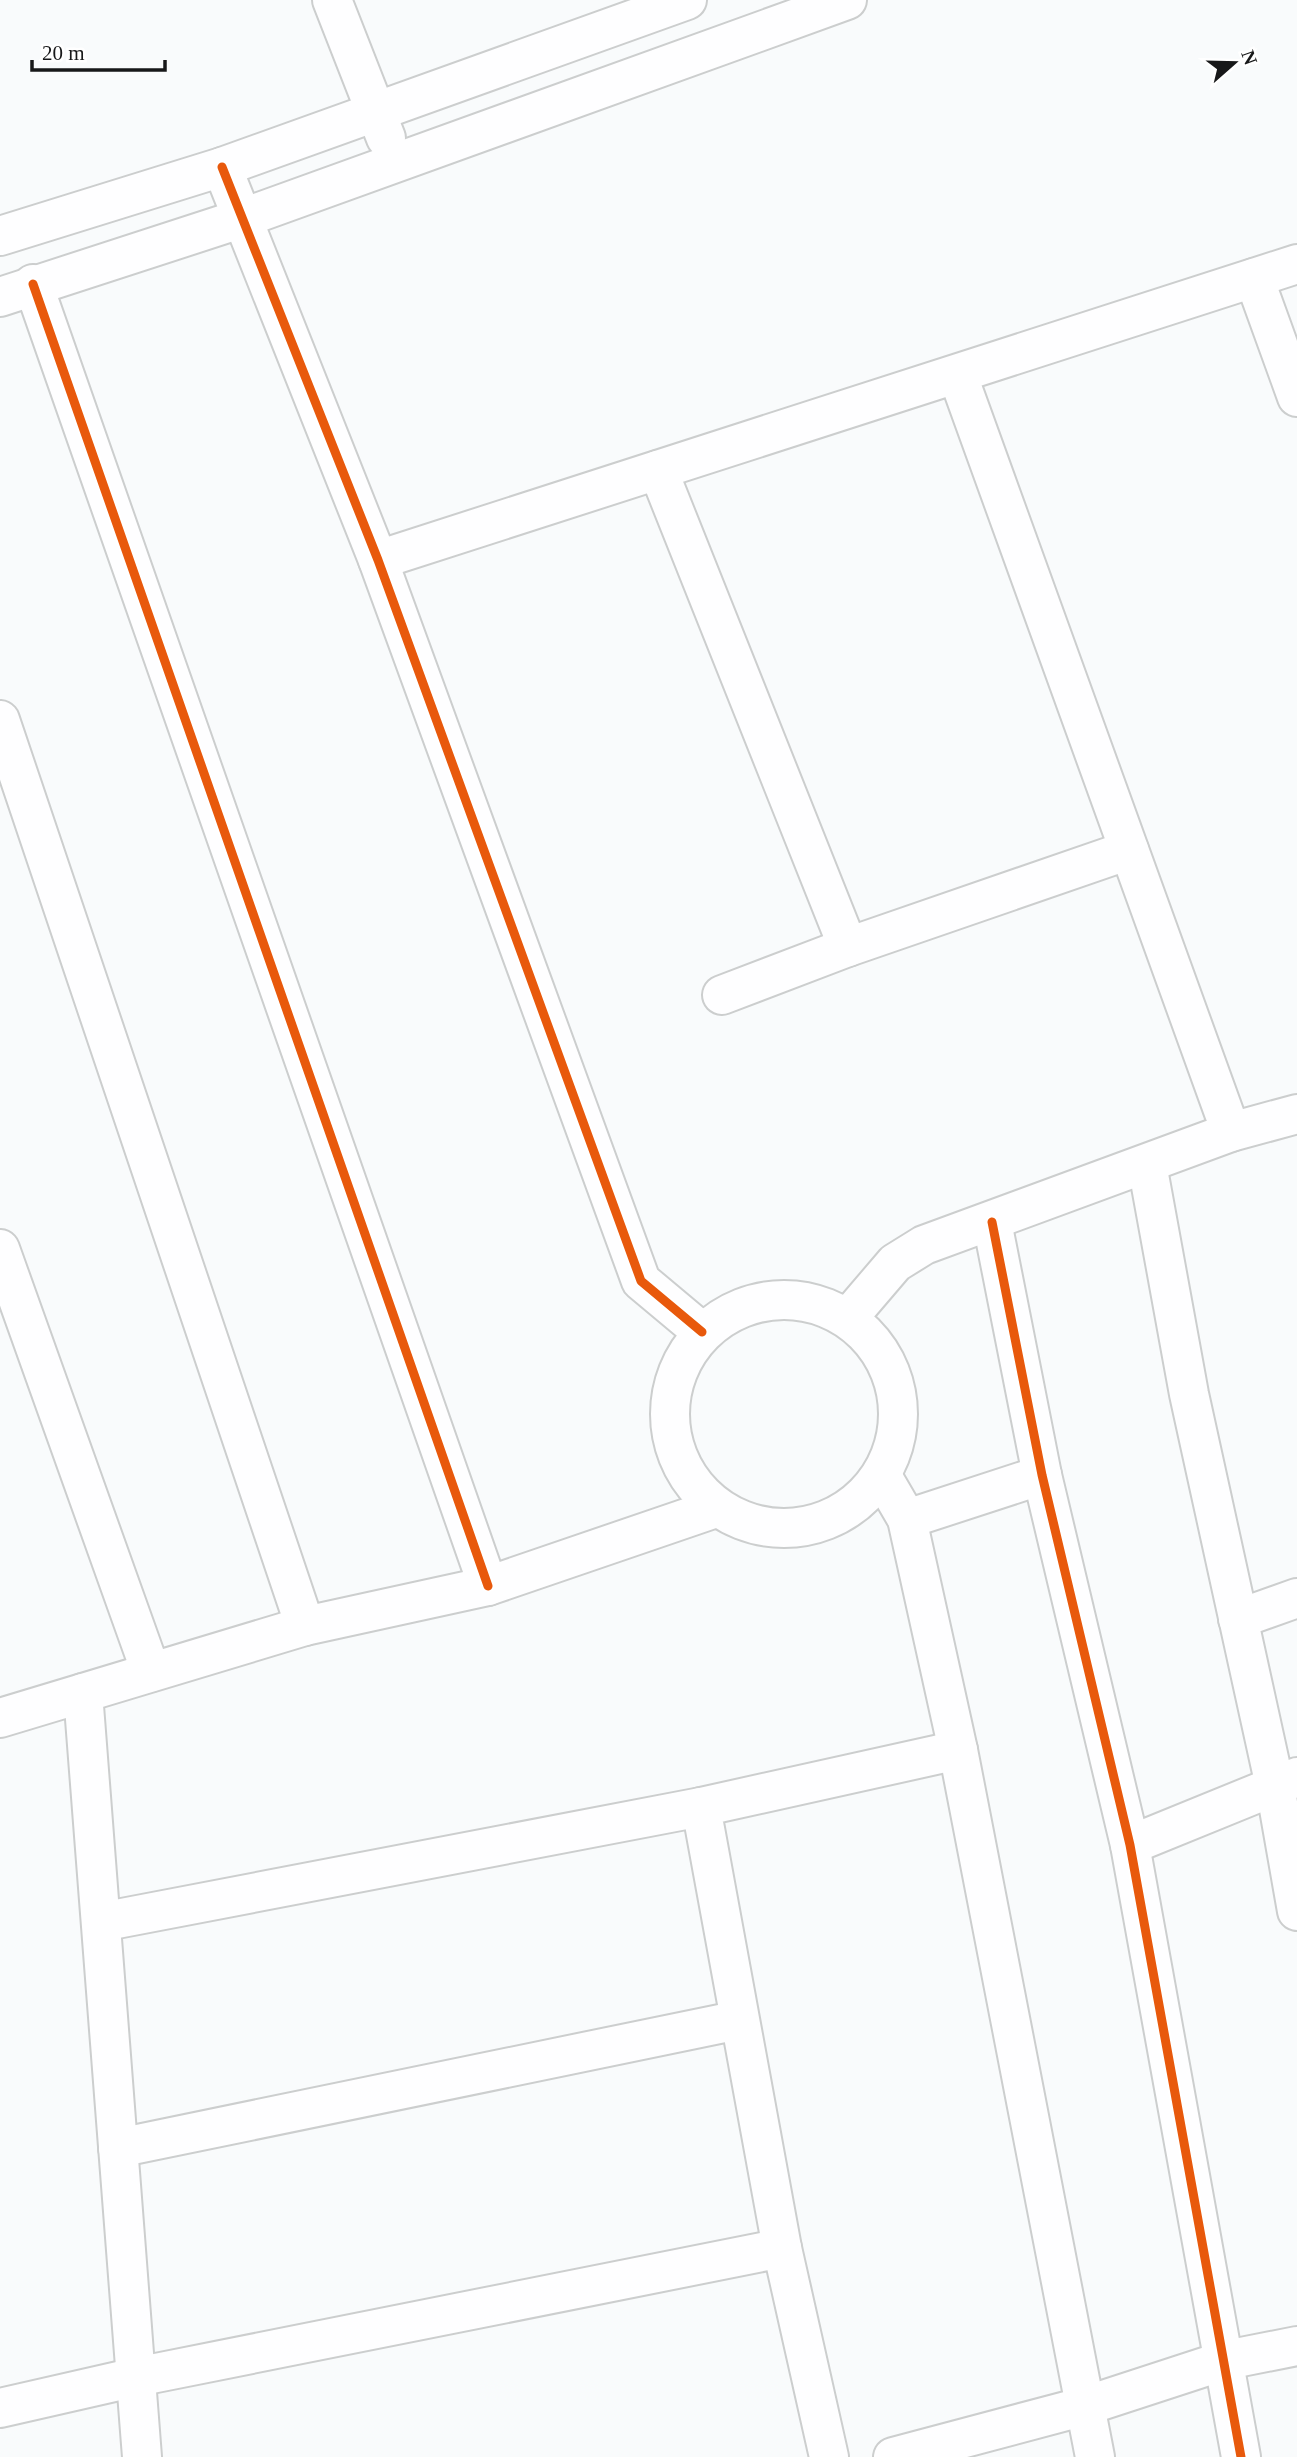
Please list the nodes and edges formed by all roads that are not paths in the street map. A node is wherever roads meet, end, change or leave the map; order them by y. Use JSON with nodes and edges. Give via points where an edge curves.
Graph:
{"nodes":[{"id":1,"x":332,"y":0,"type":"edge"},
{"id":2,"x":687,"y":0,"type":"edge"},
{"id":3,"x":847,"y":0,"type":"edge"},
{"id":4,"x":377,"y":114,"type":"junction"},
{"id":5,"x":394,"y":162,"type":"junction"},
{"id":6,"x":222,"y":167,"type":"junction"},
{"id":7,"x":243,"y":218,"type":"junction"},
{"id":8,"x":0,"y":236,"type":"edge"},
{"id":9,"x":1297,"y":264,"type":"edge"},
{"id":10,"x":1254,"y":278,"type":"junction"},
{"id":11,"x":16,"y":290,"type":"edge"},
{"id":12,"x":958,"y":376,"type":"junction"},
{"id":13,"x":1297,"y":397,"type":"edge"},
{"id":14,"x":658,"y":470,"type":"junction"},
{"id":15,"x":378,"y":560,"type":"junction"},
{"id":16,"x":0,"y":720,"type":"edge"},
{"id":17,"x":1129,"y":850,"type":"junction"},
{"id":18,"x":848,"y":947,"type":"junction"},
{"id":19,"x":722,"y":995,"type":"dead end"},
{"id":20,"x":1297,"y":1114,"type":"edge"},
{"id":21,"x":1231,"y":1132,"type":"junction"},
{"id":22,"x":1147,"y":1164,"type":"junction"},
{"id":23,"x":992,"y":1222,"type":"junction"},
{"id":24,"x":0,"y":1249,"type":"edge"},
{"id":25,"x":848,"y":1318,"type":"junction"},
{"id":26,"x":702,"y":1332,"type":"junction"},
{"id":27,"x":1042,"y":1475,"type":"junction"},
{"id":28,"x":882,"y":1476,"type":"junction"},
{"id":29,"x":716,"y":1508,"type":"junction"},
{"id":30,"x":907,"y":1519,"type":"junction"},
{"id":31,"x":488,"y":1586,"type":"junction"},
{"id":32,"x":1297,"y":1598,"type":"edge"},
{"id":33,"x":1238,"y":1619,"type":"junction"},
{"id":34,"x":305,"y":1626,"type":"junction"},
{"id":35,"x":151,"y":1672,"type":"junction"},
{"id":36,"x":83,"y":1693,"type":"junction"},
{"id":37,"x":0,"y":1718,"type":"edge"},
{"id":38,"x":958,"y":1750,"type":"junction"},
{"id":39,"x":1286,"y":1781,"type":"edge"},
{"id":40,"x":701,"y":1807,"type":"junction"},
{"id":41,"x":1130,"y":1845,"type":"junction"},
{"id":42,"x":1297,"y":1910,"type":"edge"},
{"id":43,"x":101,"y":1922,"type":"junction"},
{"id":44,"x":739,"y":2020,"type":"junction"},
{"id":45,"x":118,"y":2148,"type":"junction"},
{"id":46,"x":782,"y":2248,"type":"junction"},
{"id":47,"x":1297,"y":2346,"type":"edge"},
{"id":48,"x":1226,"y":2360,"type":"junction"},
{"id":49,"x":136,"y":2377,"type":"junction"},
{"id":50,"x":1085,"y":2406,"type":"junction"},
{"id":51,"x":0,"y":2408,"type":"edge"},
{"id":52,"x":142,"y":2457,"type":"edge"},
{"id":53,"x":830,"y":2457,"type":"edge"},
{"id":54,"x":893,"y":2457,"type":"edge"},
{"id":55,"x":1095,"y":2457,"type":"edge"},
{"id":56,"x":1241,"y":2457,"type":"edge"}],
"edges":[{"from":1,"to":4,"type":"street"},
{"from":2,"to":4,"type":"street"},
{"from":3,"to":5,"type":"street"},
{"from":4,"to":5,"type":"street"},
{"from":4,"to":6,"type":"street"},
{"from":5,"to":7,"type":"street"},
{"from":6,"to":7,"type":"street"},
{"from":6,"to":8,"type":"street"},
{"from":7,"to":11,"type":"street"},
{"from":7,"to":15,"type":"street"},
{"from":9,"to":10,"type":"street"},
{"from":10,"to":12,"type":"street"},
{"from":10,"to":13,"type":"street"},
{"from":11,"to":31,"type":"street"},
{"from":12,"to":14,"type":"street"},
{"from":12,"to":17,"type":"street"},
{"from":14,"to":15,"type":"street"},
{"from":14,"to":18,"type":"street"},
{"from":15,"to":26,"type":"street","via":[[641,1281]]},
{"from":16,"to":34,"type":"street"},
{"from":17,"to":18,"type":"street"},
{"from":17,"to":21,"type":"street"},
{"from":18,"to":19,"type":"street"},
{"from":20,"to":21,"type":"street"},
{"from":21,"to":22,"type":"street"},
{"from":22,"to":23,"type":"street"},
{"from":22,"to":33,"type":"street","via":[[1189,1394]]},
{"from":23,"to":25,"type":"street","via":[[924,1245],[895,1263]]},
{"from":23,"to":27,"type":"street"},
{"from":24,"to":35,"type":"street"},
{"from":25,"to":26,"type":"street","via":[[818,1303],[781,1298],[745,1306]]},
{"from":25,"to":28,"type":"street","via":[[878,1348],[895,1383],[899,1421]]},
{"from":26,"to":29,"type":"street","via":[[673,1385],[670,1422],[679,1458],[698,1490]]},
{"from":27,"to":30,"type":"street"},
{"from":27,"to":41,"type":"street"},
{"from":28,"to":29,"type":"street","via":[[870,1492],[839,1515],[803,1528],[764,1527]]},
{"from":28,"to":30,"type":"street"},
{"from":29,"to":31,"type":"street"},
{"from":30,"to":38,"type":"street"},
{"from":31,"to":34,"type":"street"},
{"from":32,"to":33,"type":"street"},
{"from":33,"to":39,"type":"street"},
{"from":34,"to":35,"type":"street"},
{"from":35,"to":36,"type":"street"},
{"from":36,"to":37,"type":"street"},
{"from":36,"to":43,"type":"street"},
{"from":38,"to":40,"type":"street"},
{"from":38,"to":50,"type":"street"},
{"from":39,"to":41,"type":"street"},
{"from":39,"to":42,"type":"street"},
{"from":40,"to":43,"type":"street"},
{"from":40,"to":44,"type":"street"},
{"from":41,"to":48,"type":"street"},
{"from":43,"to":45,"type":"street"},
{"from":44,"to":45,"type":"street"},
{"from":44,"to":46,"type":"street"},
{"from":45,"to":49,"type":"street"},
{"from":46,"to":49,"type":"street"},
{"from":46,"to":53,"type":"street"},
{"from":47,"to":48,"type":"street"},
{"from":48,"to":50,"type":"street"},
{"from":48,"to":56,"type":"street"},
{"from":49,"to":51,"type":"street"},
{"from":49,"to":52,"type":"street"},
{"from":50,"to":54,"type":"street"},
{"from":50,"to":55,"type":"street"}]}
